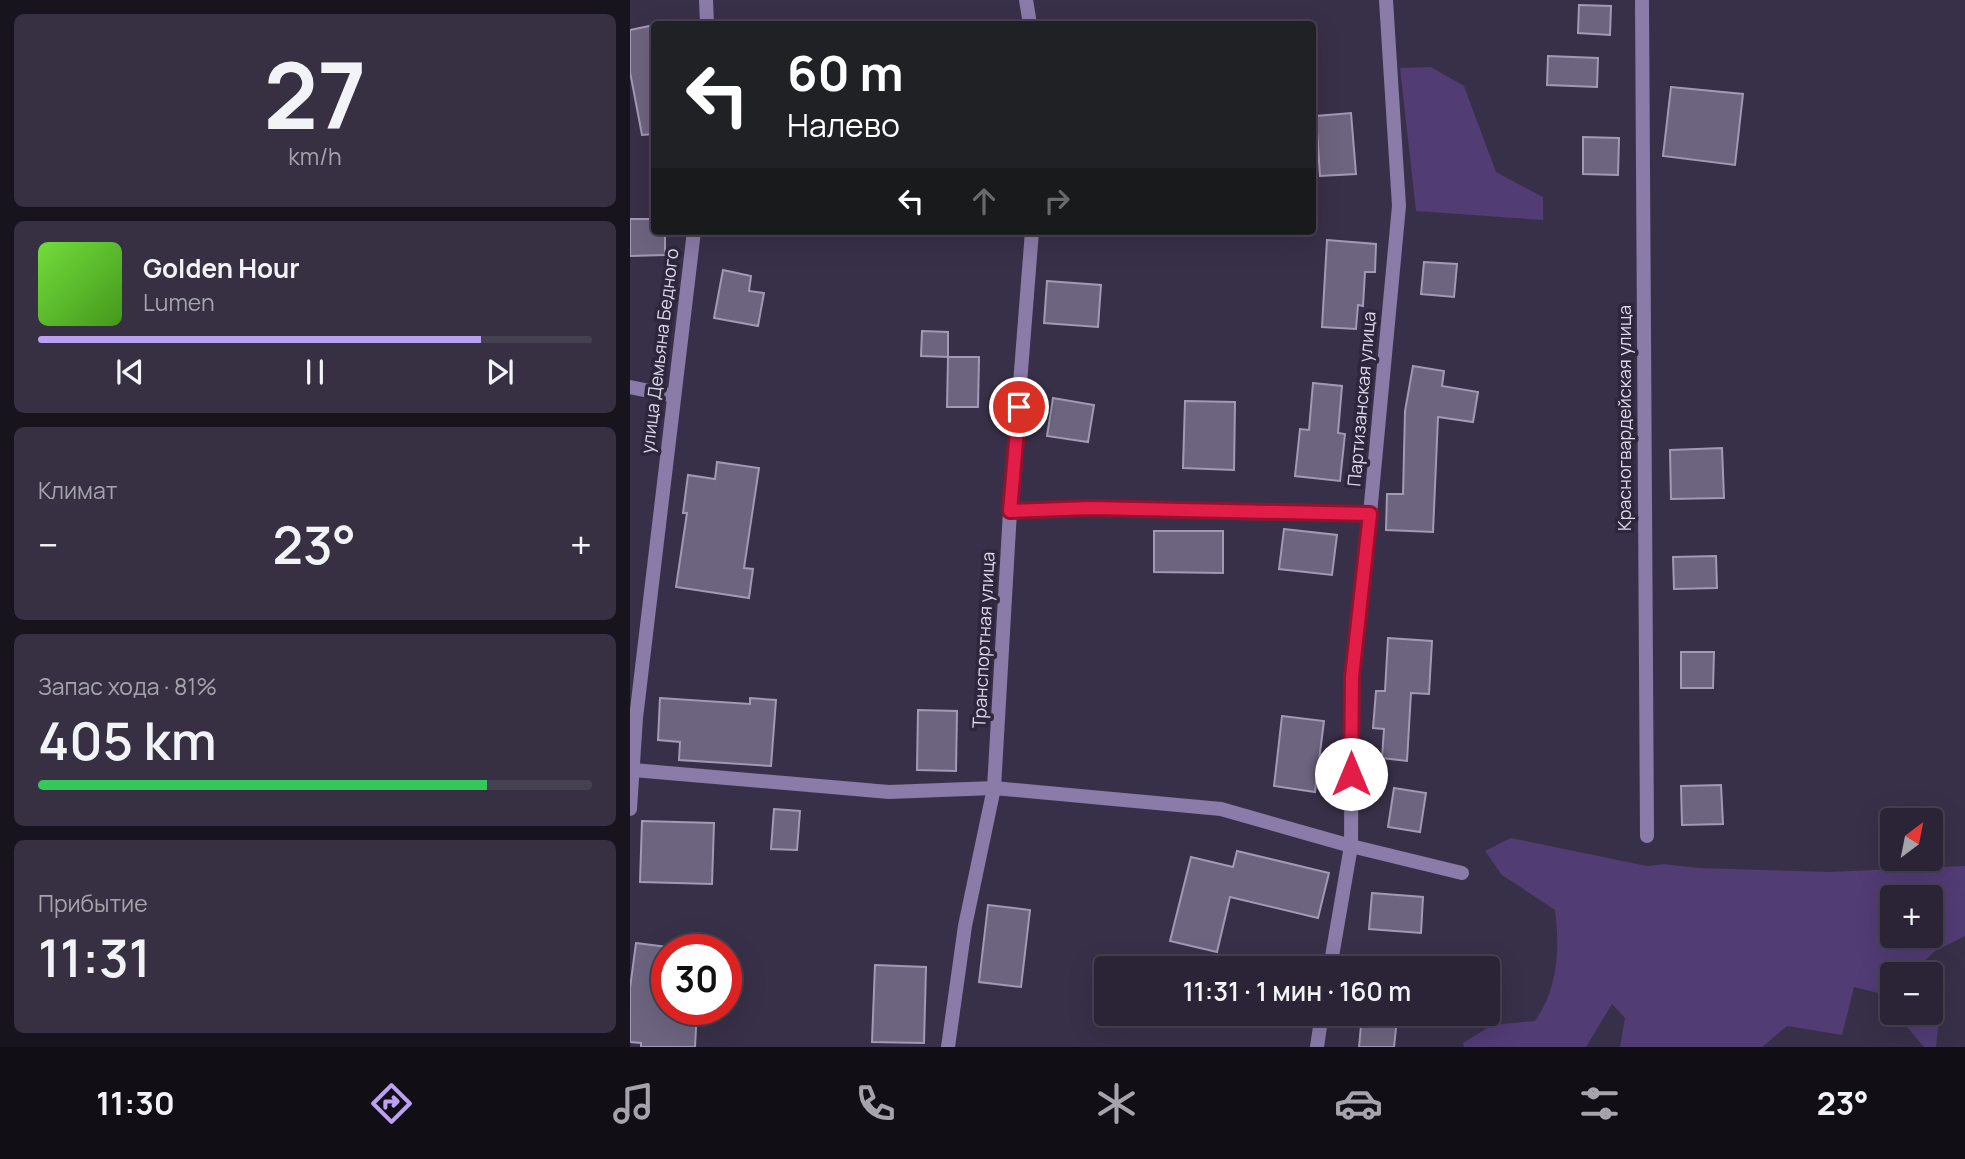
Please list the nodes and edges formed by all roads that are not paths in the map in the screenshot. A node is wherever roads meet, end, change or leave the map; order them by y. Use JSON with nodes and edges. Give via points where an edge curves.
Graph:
{"nodes":[{"id":1,"x":706,"y":0,"type":"edge"},
{"id":2,"x":1026,"y":0,"type":"edge"},
{"id":3,"x":1386,"y":0,"type":"edge"},
{"id":4,"x":1642,"y":0,"type":"edge"},
{"id":5,"x":707,"y":21,"type":"edge"},
{"id":6,"x":1030,"y":21,"type":"edge"},
{"id":7,"x":694,"y":235,"type":"edge"},
{"id":8,"x":1032,"y":235,"type":"edge"},
{"id":9,"x":630,"y":387,"type":"edge"},
{"id":10,"x":674,"y":396,"type":"junction"},
{"id":11,"x":1010,"y":511,"type":"junction"},
{"id":12,"x":1370,"y":514,"type":"junction"},
{"id":13,"x":633,"y":718,"type":"edge"},
{"id":14,"x":633,"y":770,"type":"junction"},
{"id":15,"x":995,"y":788,"type":"junction"},
{"id":16,"x":630,"y":809,"type":"edge"},
{"id":17,"x":1647,"y":836,"type":"dead end"},
{"id":18,"x":1351,"y":846,"type":"junction"},
{"id":19,"x":1462,"y":873,"type":"dead end"},
{"id":20,"x":1332,"y":956,"type":"edge"},
{"id":21,"x":1320,"y":1026,"type":"edge"},
{"id":22,"x":948,"y":1047,"type":"edge"},
{"id":23,"x":1317,"y":1047,"type":"edge"}],
"edges":[{"from":1,"to":5,"type":"street"},
{"from":2,"to":6,"type":"street"},
{"from":3,"to":12,"type":"street","name":"Партизанская улица","via":[[1399,206]]},
{"from":4,"to":17,"type":"street","name":"Красногвардейская улица"},
{"from":7,"to":10,"type":"street","name":"улица Демьяна Бедного"},
{"from":8,"to":11,"type":"street","name":"Транспортная улица"},
{"from":9,"to":10,"type":"street"},
{"from":10,"to":13,"type":"street","name":"улица Демьяна Бедного"},
{"from":11,"to":12,"type":"street","via":[[1091,508]]},
{"from":11,"to":15,"type":"street","name":"Транспортная улица"},
{"from":12,"to":18,"type":"street","name":"Партизанская улица","via":[[1352,677]]},
{"from":13,"to":14,"type":"street","name":"улица Демьяна Бедного"},
{"from":14,"to":15,"type":"street","via":[[889,792]]},
{"from":14,"to":16,"type":"street","name":"улица Демьяна Бедного"},
{"from":15,"to":18,"type":"street","via":[[1221,809]]},
{"from":15,"to":22,"type":"street","name":"Транспортная улица","via":[[965,926]]},
{"from":18,"to":19,"type":"street"},
{"from":18,"to":20,"type":"street","name":"Партизанская улица"},
{"from":21,"to":23,"type":"street"}]}
